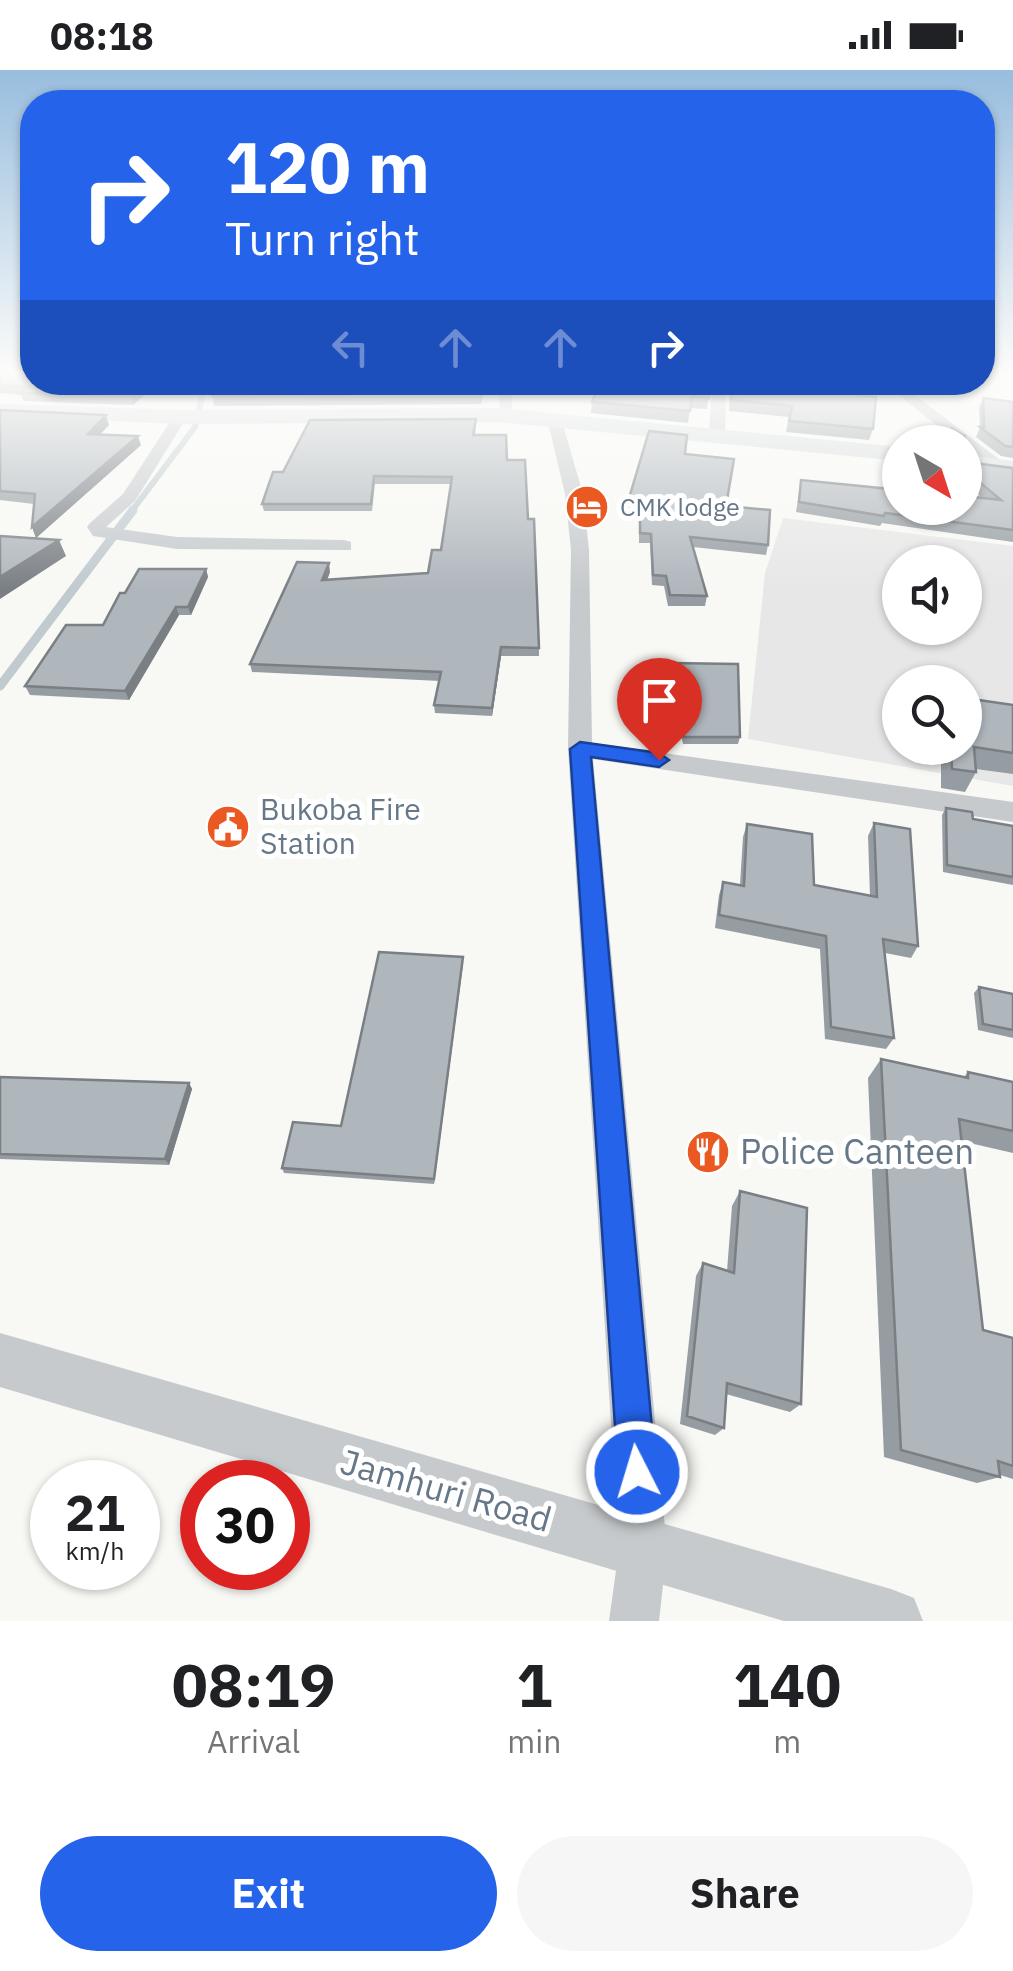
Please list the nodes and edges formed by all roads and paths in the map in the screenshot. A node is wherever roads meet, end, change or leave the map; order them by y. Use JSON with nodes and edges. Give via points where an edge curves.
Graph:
{"nodes":[{"id":1,"x":163,"y":444,"type":"edge"},
{"id":2,"x":561,"y":444,"type":"edge"},
{"id":3,"x":812,"y":444,"type":"edge"},
{"id":4,"x":975,"y":444,"type":"edge"},
{"id":5,"x":882,"y":452,"type":"edge"},
{"id":6,"x":1006,"y":467,"type":"edge"},
{"id":7,"x":344,"y":546,"type":"dead end"},
{"id":8,"x":580,"y":749,"type":"junction"},
{"id":9,"x":1013,"y":812,"type":"edge"},
{"id":10,"x":0,"y":1360,"type":"edge"},
{"id":11,"x":643,"y":1549,"type":"junction"},
{"id":12,"x":634,"y":1621,"type":"edge"},
{"id":13,"x":891,"y":1621,"type":"edge"}],
"edges":[{"from":1,"to":7,"type":"street","via":[[130,497],[96,527],[99,532],[177,543]]},
{"from":2,"to":8,"type":"street","via":[[580,550]]},
{"from":3,"to":5,"type":"main road"},
{"from":4,"to":6,"type":"street"},
{"from":8,"to":9,"type":"street"},
{"from":8,"to":11,"type":"street"},
{"from":10,"to":11,"type":"street","name":"Jamhuri Road"},
{"from":11,"to":12,"type":"street"},
{"from":11,"to":13,"type":"street","name":"Jamhuri Road"}]}
